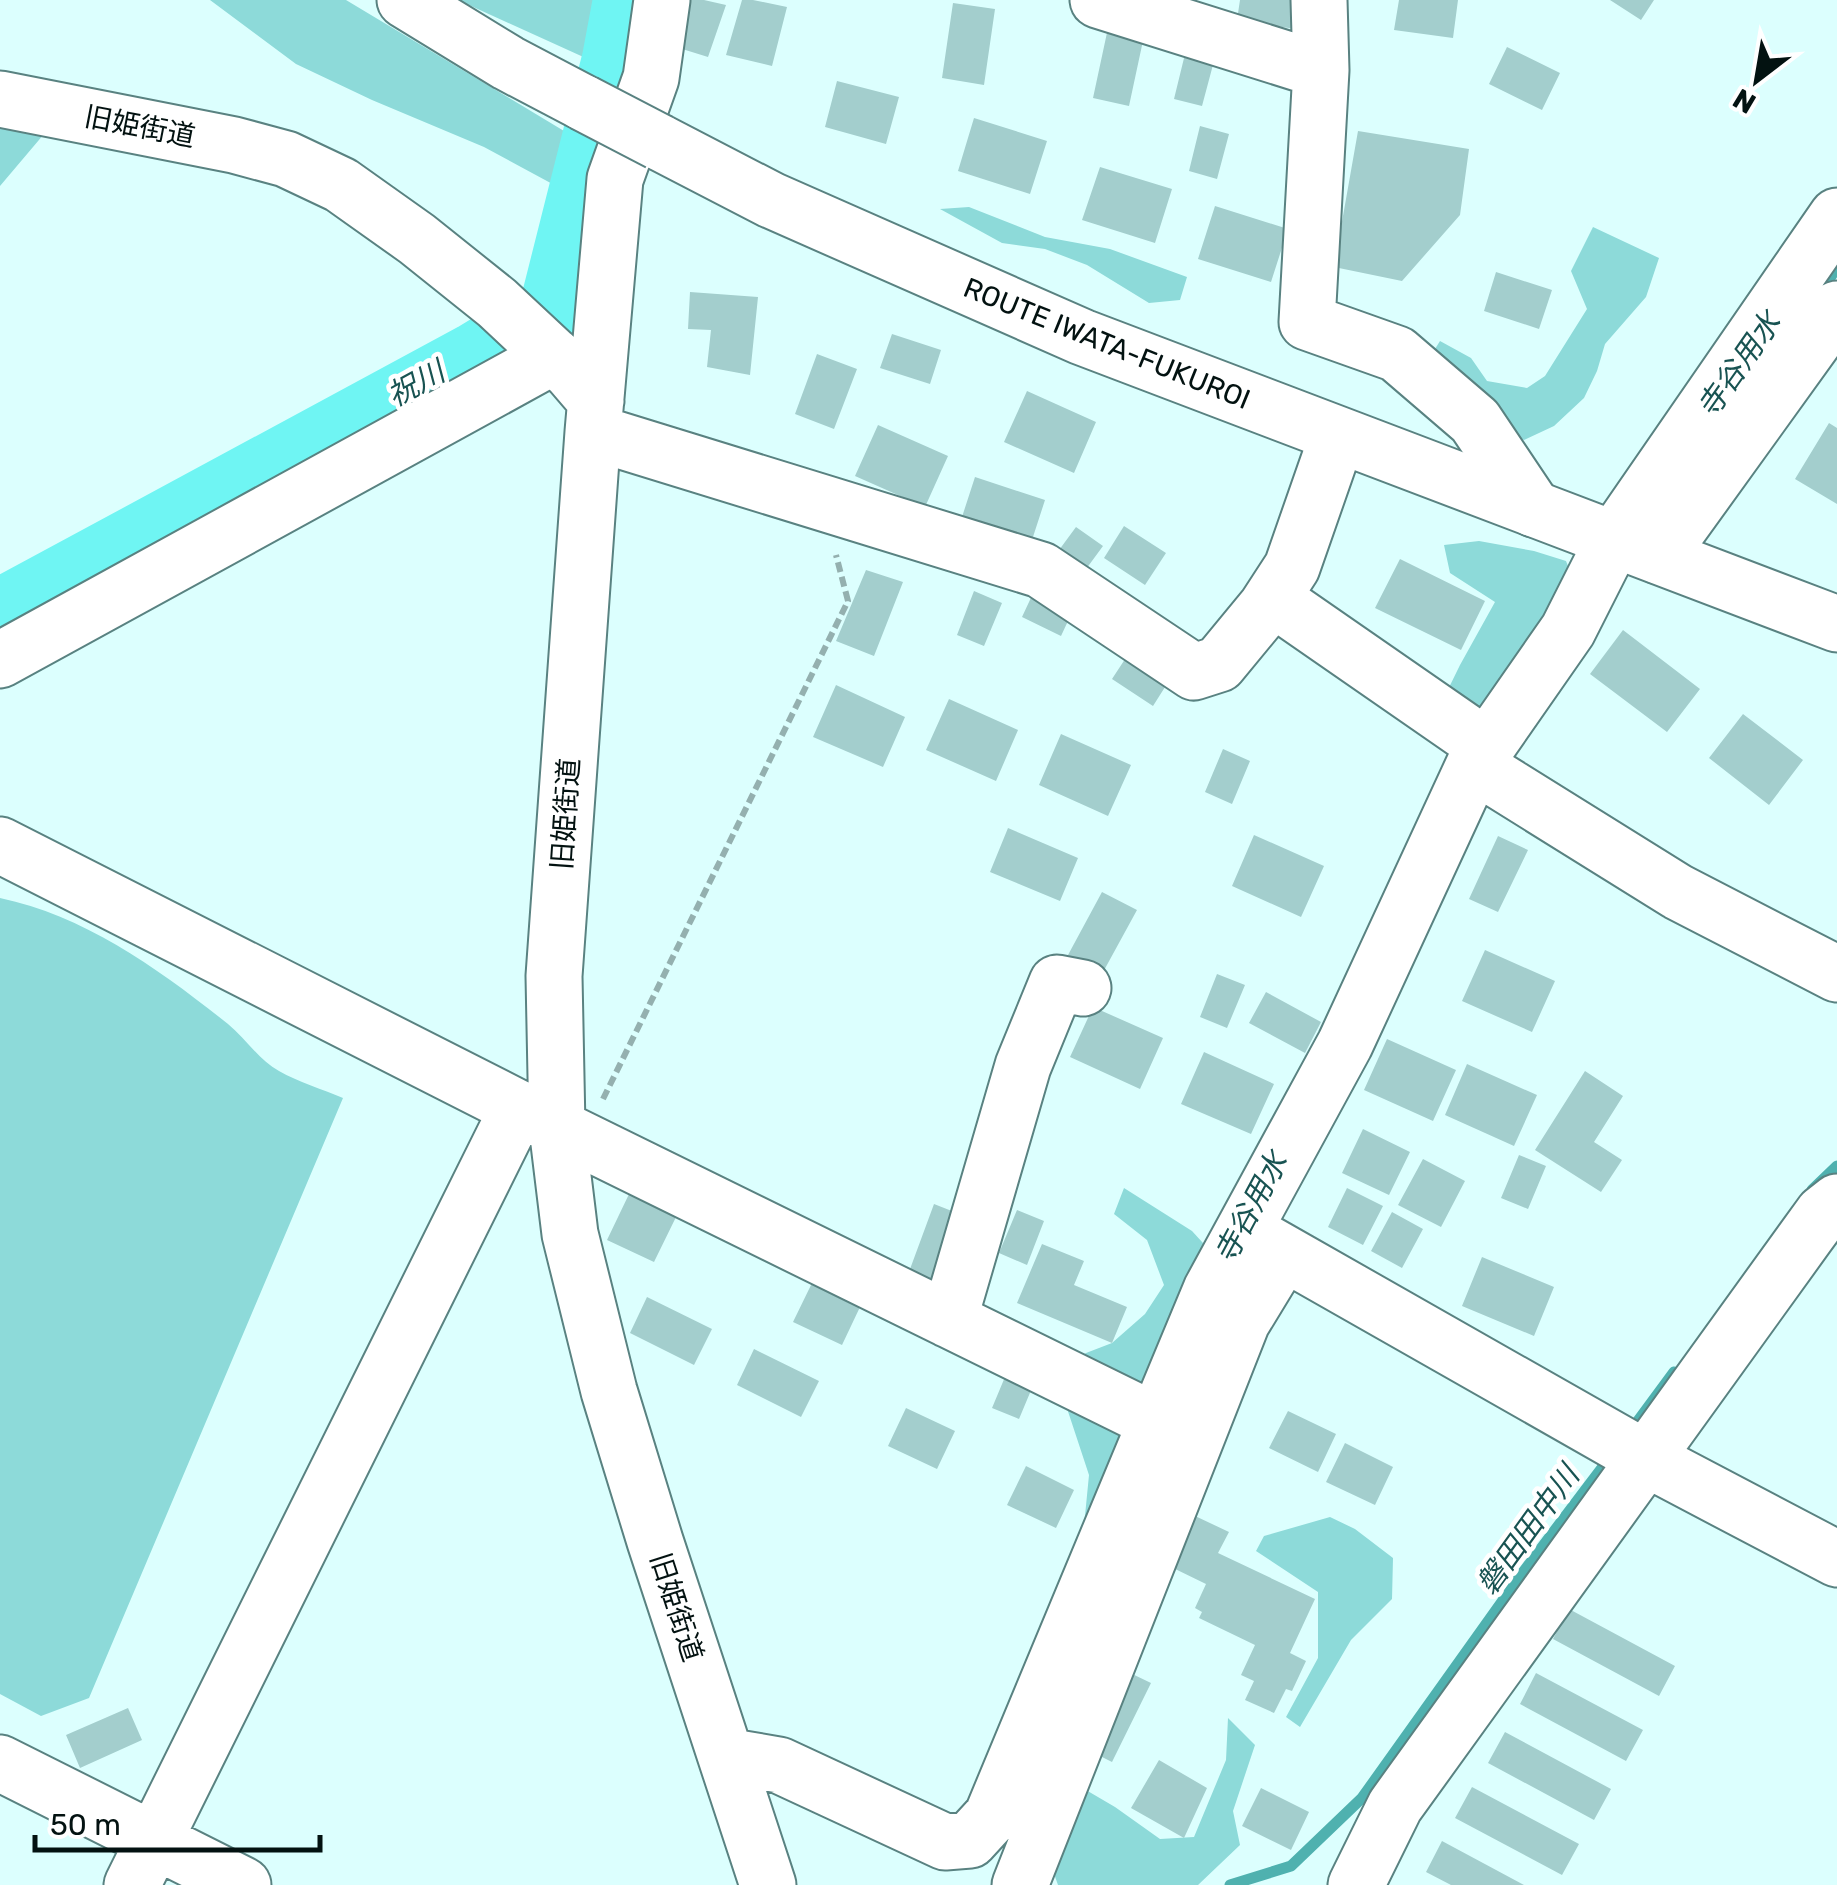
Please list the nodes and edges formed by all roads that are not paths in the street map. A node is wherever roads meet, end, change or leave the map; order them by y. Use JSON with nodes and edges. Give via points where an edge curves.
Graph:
{"nodes":[{"id":1,"x":405,"y":0,"type":"edge"},
{"id":2,"x":662,"y":0,"type":"edge"},
{"id":3,"x":1098,"y":0,"type":"edge"},
{"id":4,"x":1318,"y":0,"type":"edge"},
{"id":5,"x":1320,"y":70,"type":"junction"},
{"id":6,"x":0,"y":99,"type":"edge"},
{"id":7,"x":1837,"y":216,"type":"edge"},
{"id":8,"x":1837,"y":309,"type":"edge"},
{"id":9,"x":554,"y":356,"type":"junction"},
{"id":10,"x":594,"y":416,"type":"junction"},
{"id":11,"x":1338,"y":435,"type":"junction"},
{"id":12,"x":1534,"y":509,"type":"junction"},
{"id":13,"x":1636,"y":548,"type":"junction"},
{"id":14,"x":1266,"y":607,"type":"junction"},
{"id":15,"x":1837,"y":624,"type":"edge"},
{"id":16,"x":0,"y":660,"type":"edge"},
{"id":17,"x":1480,"y":756,"type":"junction"},
{"id":18,"x":0,"y":845,"type":"edge"},
{"id":19,"x":1837,"y":974,"type":"edge"},
{"id":20,"x":1083,"y":988,"type":"dead end"},
{"id":21,"x":553,"y":1125,"type":"junction"},
{"id":22,"x":1837,"y":1202,"type":"edge"},
{"id":23,"x":1264,"y":1242,"type":"junction"},
{"id":24,"x":949,"y":1320,"type":"junction"},
{"id":25,"x":1157,"y":1422,"type":"junction"},
{"id":26,"x":1626,"y":1447,"type":"junction"},
{"id":27,"x":1837,"y":1560,"type":"edge"},
{"id":28,"x":726,"y":1756,"type":"junction"},
{"id":29,"x":0,"y":1764,"type":"edge"},
{"id":30,"x":144,"y":1863,"type":"edge"},
{"id":31,"x":243,"y":1885,"type":"edge"},
{"id":32,"x":768,"y":1885,"type":"edge"},
{"id":33,"x":1020,"y":1885,"type":"edge"},
{"id":34,"x":1356,"y":1885,"type":"edge"}],
"edges":[{"from":1,"to":11,"type":"street","name":"ROUTE IWATA-FUKUROI","bridge":true,"via":[[508,63],[772,200],[1082,337]]},
{"from":2,"to":10,"type":"street","via":[[650,78],[615,179]]},
{"from":3,"to":5,"type":"street"},
{"from":4,"to":5,"type":"street"},
{"from":5,"to":12,"type":"street","via":[[1306,322],[1396,354],[1475,420]]},
{"from":6,"to":9,"type":"street","name":"旧姫街道","via":[[234,145],[340,184],[497,303]]},
{"from":7,"to":13,"type":"street"},
{"from":8,"to":13,"type":"street"},
{"from":9,"to":10,"type":"street","name":"旧姫街道","via":[[572,373]]},
{"from":9,"to":16,"type":"street"},
{"from":10,"to":14,"type":"street","via":[[822,502],[1042,570],[1194,672],[1219,664]]},
{"from":10,"to":21,"type":"street","name":"旧姫街道","via":[[554,976]]},
{"from":11,"to":12,"type":"street","name":"ROUTE IWATA-FUKUROI"},
{"from":11,"to":14,"type":"street","via":[[1292,568]]},
{"from":12,"to":13,"type":"street","name":"ROUTE IWATA-FUKUROI"},
{"from":13,"to":15,"type":"street","name":"ROUTE IWATA-FUKUROI"},
{"from":13,"to":17,"type":"street","via":[[1568,630]]},
{"from":14,"to":17,"type":"street","via":[[1281,604]]},
{"from":17,"to":19,"type":"street","via":[[1678,892]]},
{"from":17,"to":23,"type":"street","via":[[1345,1044]]},
{"from":18,"to":21,"type":"street"},
{"from":20,"to":24,"type":"street","via":[[1056,984],[1036,1033]]},
{"from":21,"to":24,"type":"street"},
{"from":21,"to":28,"type":"street","name":"旧姫街道","via":[[570,1234],[608,1391]]},
{"from":21,"to":30,"type":"street"},
{"from":22,"to":26,"type":"street"},
{"from":23,"to":25,"type":"street","via":[[1211,1290]]},
{"from":23,"to":26,"type":"street"},
{"from":23,"to":33,"type":"street","via":[[1242,1322]]},
{"from":24,"to":25,"type":"street"},
{"from":25,"to":28,"type":"street","via":[[992,1816],[970,1840],[946,1842],[779,1765]]},
{"from":26,"to":27,"type":"street"},
{"from":26,"to":34,"type":"street","via":[[1585,1545],[1395,1806]]},
{"from":28,"to":32,"type":"street","name":"旧姫街道"},
{"from":29,"to":30,"type":"street"},
{"from":30,"to":31,"type":"street"}]}
